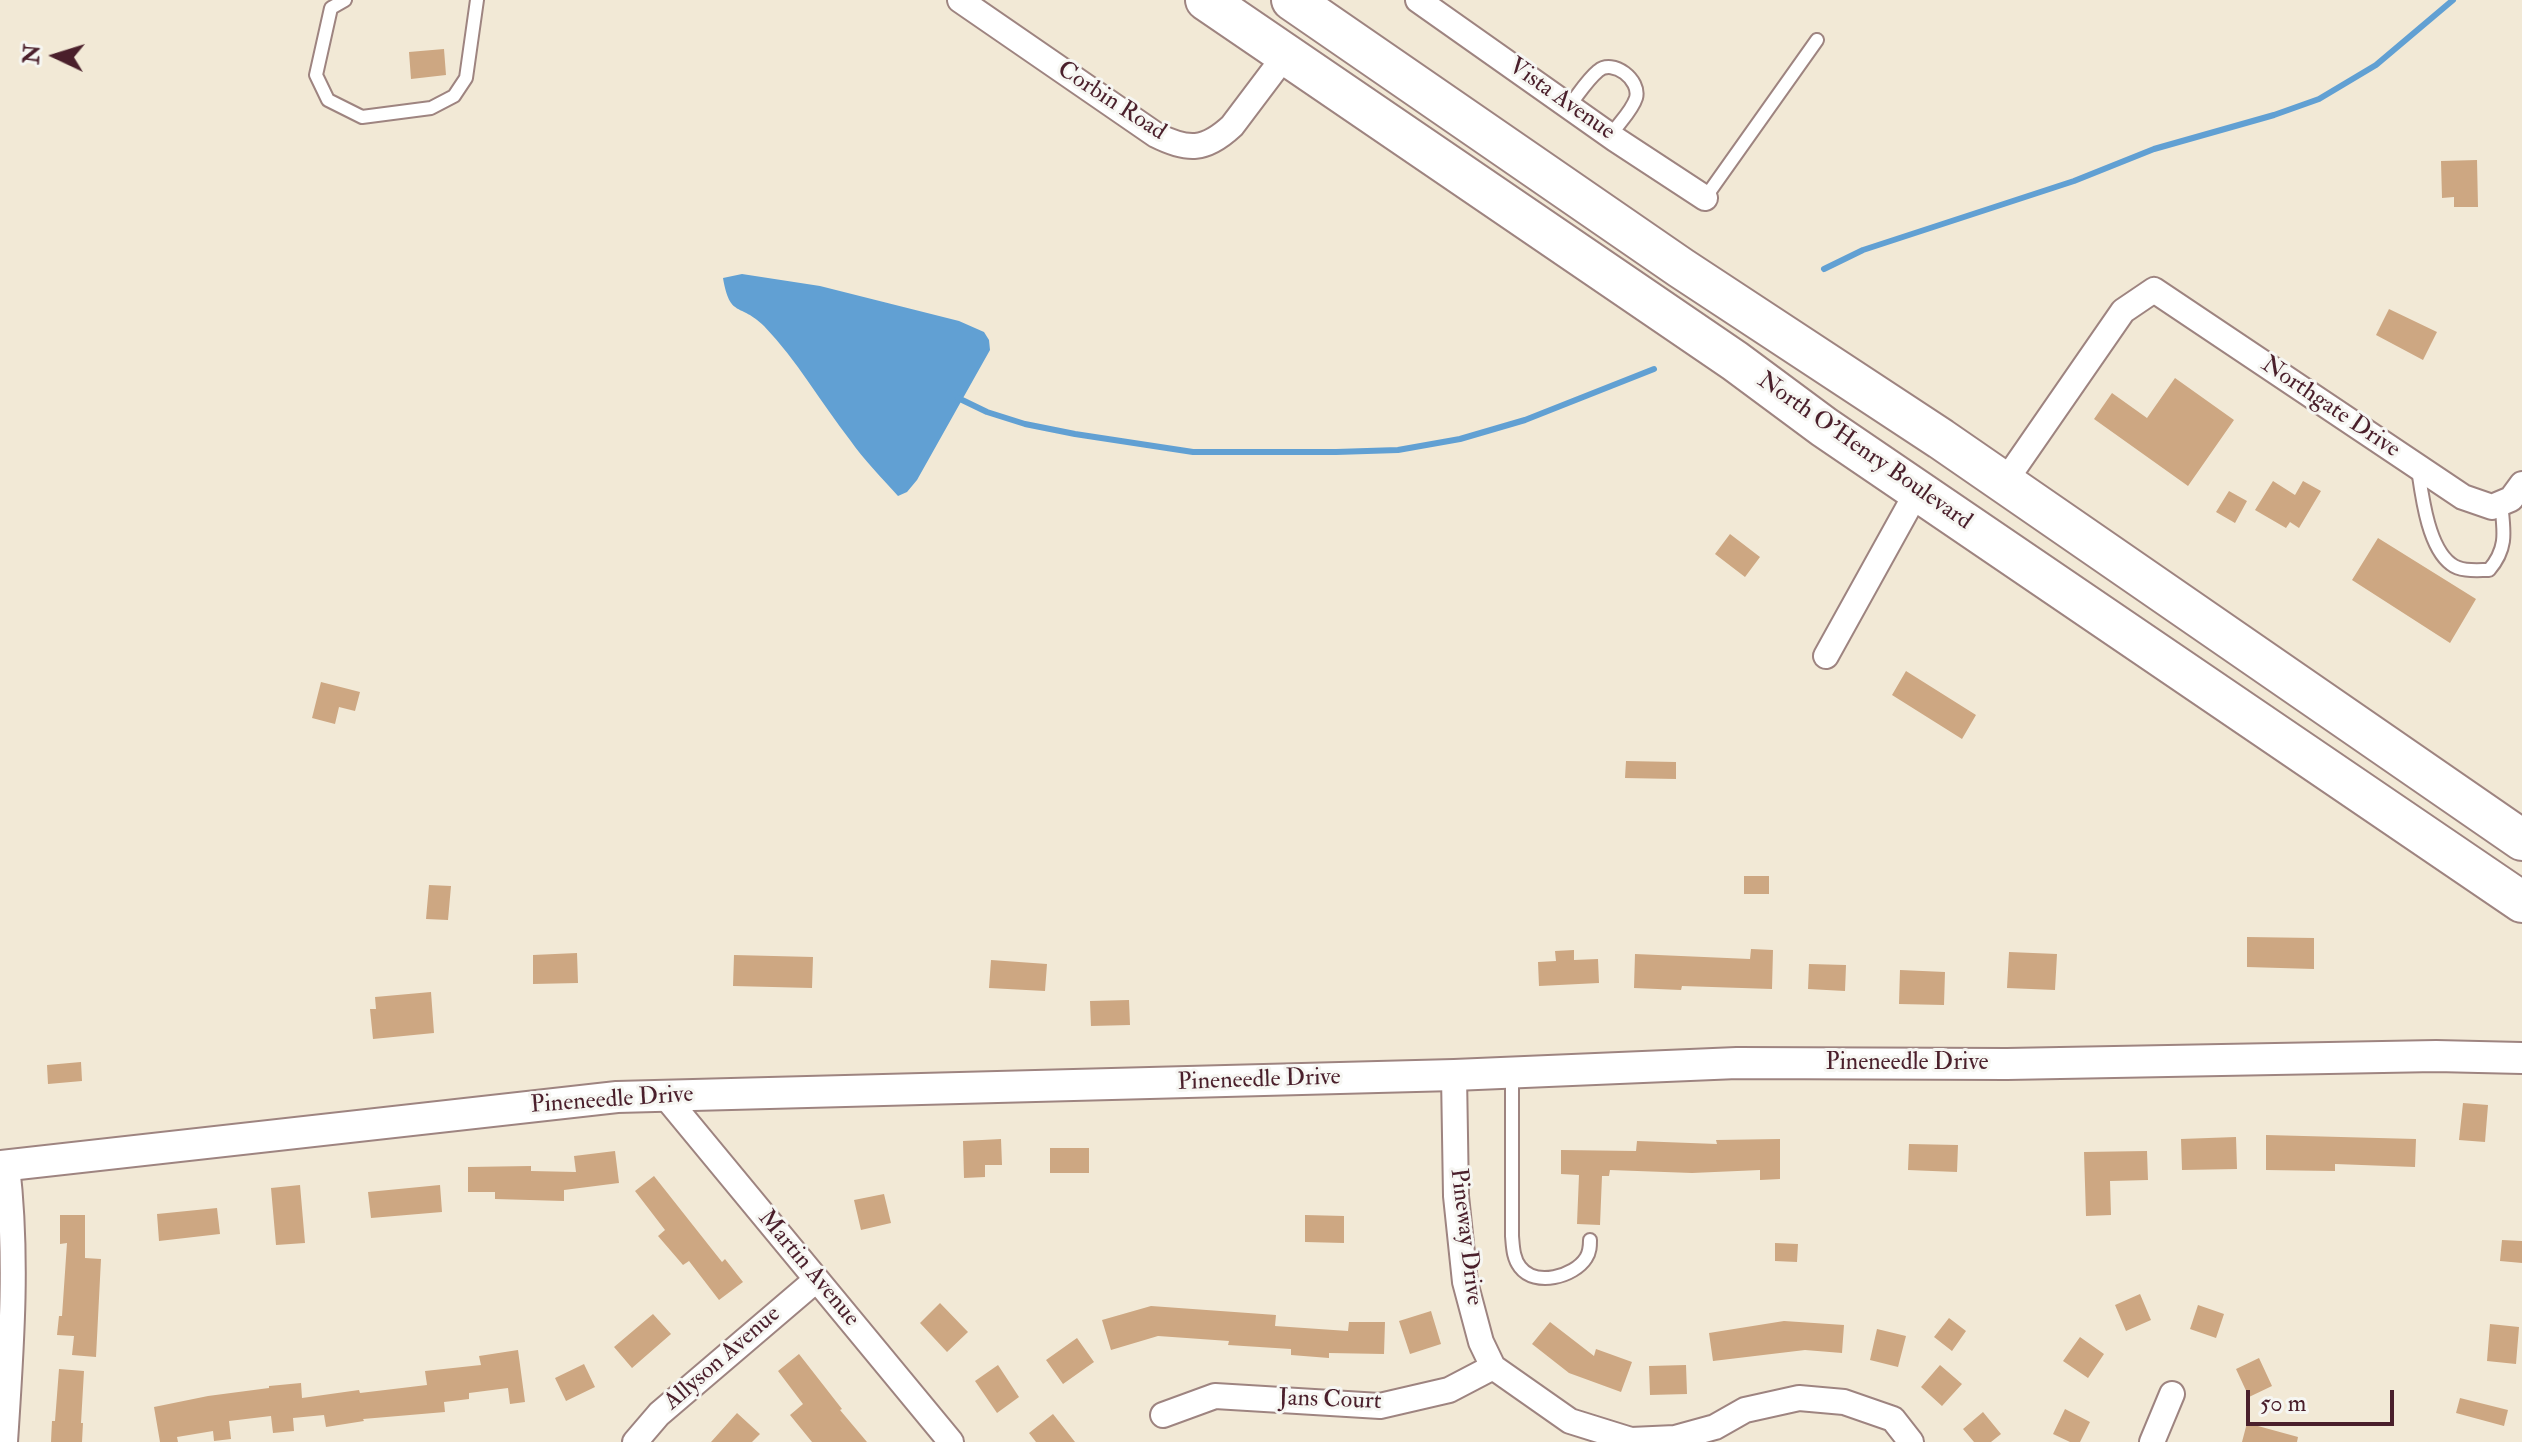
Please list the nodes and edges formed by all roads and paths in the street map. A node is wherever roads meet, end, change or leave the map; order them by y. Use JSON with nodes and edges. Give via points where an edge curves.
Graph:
{"nodes":[{"id":1,"x":345,"y":0,"type":"edge"},
{"id":2,"x":477,"y":0,"type":"edge"},
{"id":3,"x":960,"y":0,"type":"edge"},
{"id":4,"x":1206,"y":0,"type":"edge"},
{"id":5,"x":1418,"y":0,"type":"edge"},
{"id":6,"x":1306,"y":4,"type":"edge"},
{"id":7,"x":1817,"y":40,"type":"dead end"},
{"id":8,"x":1287,"y":53,"type":"junction"},
{"id":9,"x":1569,"y":106,"type":"junction"},
{"id":10,"x":1611,"y":135,"type":"junction"},
{"id":11,"x":1705,"y":198,"type":"joint"},
{"id":12,"x":1598,"y":211,"type":"junction"},
{"id":13,"x":1735,"y":361,"type":"junction"},
{"id":14,"x":2417,"y":466,"type":"junction"},
{"id":15,"x":2004,"y":483,"type":"junction"},
{"id":16,"x":1918,"y":490,"type":"junction"},
{"id":17,"x":2511,"y":495,"type":"edge"},
{"id":18,"x":1826,"y":656,"type":"dead end"},
{"id":19,"x":2522,"y":840,"type":"edge"},
{"id":20,"x":2522,"y":902,"type":"edge"},
{"id":21,"x":2522,"y":1058,"type":"edge"},
{"id":22,"x":1512,"y":1073,"type":"junction"},
{"id":23,"x":1454,"y":1075,"type":"junction"},
{"id":24,"x":665,"y":1096,"type":"junction"},
{"id":25,"x":4,"y":1166,"type":"edge"},
{"id":26,"x":1590,"y":1240,"type":"dead end"},
{"id":27,"x":816,"y":1280,"type":"junction"},
{"id":28,"x":1493,"y":1367,"type":"junction"},
{"id":29,"x":2172,"y":1394,"type":"dead end"},
{"id":30,"x":1163,"y":1415,"type":"dead end"},
{"id":31,"x":5,"y":1442,"type":"edge"},
{"id":32,"x":635,"y":1442,"type":"edge"},
{"id":33,"x":951,"y":1442,"type":"edge"},
{"id":34,"x":1911,"y":1442,"type":"edge"},
{"id":35,"x":2152,"y":1442,"type":"edge"}],
"edges":[{"from":1,"to":2,"type":"lane","via":[[331,8],[316,75],[328,100],[362,117],[431,108],[454,96],[466,78]]},
{"from":3,"to":8,"type":"street","name":"Corbin Road","via":[[1156,135],[1183,146],[1197,147],[1222,135]]},
{"from":4,"to":8,"type":"highway","name":"North O'Henry Boulevard"},
{"from":5,"to":9,"type":"street","name":"Vista Avenue"},
{"from":6,"to":12,"type":"highway","name":"North O'Henry Boulevard"},
{"from":7,"to":11,"type":"lane"},
{"from":8,"to":12,"type":"highway","via":[[1305,47],[1327,53],[1426,118]]},
{"from":8,"to":13,"type":"highway","name":"North O'Henry Boulevard"},
{"from":9,"to":10,"type":"street","name":"Vista Avenue"},
{"from":9,"to":10,"type":"lane","via":[[1599,70],[1616,68],[1637,91]]},
{"from":10,"to":11,"type":"street","name":"Vista Avenue"},
{"from":12,"to":15,"type":"highway","name":"North O'Henry Boulevard"},
{"from":13,"to":15,"type":"highway","via":[[1957,484],[1987,488]]},
{"from":13,"to":16,"type":"highway","name":"North O'Henry Boulevard"},
{"from":14,"to":15,"type":"street","name":"Northgate Drive","via":[[2154,290],[2123,311]]},
{"from":14,"to":17,"type":"street","name":"Northgate Drive","via":[[2463,497],[2492,507]]},
{"from":14,"to":17,"type":"lane","via":[[2436,545],[2452,565],[2470,571],[2489,570],[2500,557]]},
{"from":15,"to":19,"type":"highway","name":"North O'Henry Boulevard"},
{"from":16,"to":18,"type":"street"},
{"from":16,"to":20,"type":"highway","name":"North O'Henry Boulevard"},
{"from":21,"to":22,"type":"street","name":"Pineneedle Drive","via":[[1737,1063]]},
{"from":22,"to":23,"type":"street","name":"Pineneedle Drive"},
{"from":22,"to":26,"type":"lane","via":[[1514,1258],[1527,1274],[1560,1275],[1584,1262]]},
{"from":23,"to":24,"type":"street","name":"Pineneedle Drive"},
{"from":23,"to":28,"type":"street","name":"Pineway Drive","via":[[1456,1196],[1465,1282]]},
{"from":24,"to":25,"type":"street","name":"Pineneedle Drive","via":[[611,1097]]},
{"from":24,"to":27,"type":"street","name":"Martin Avenue"},
{"from":25,"to":31,"type":"street","via":[[11,1202],[14,1297]]},
{"from":27,"to":32,"type":"street","name":"Allyson Avenue","via":[[659,1414]]},
{"from":27,"to":33,"type":"street","name":"Martin Avenue"},
{"from":28,"to":30,"type":"street","name":"Jans Court","via":[[1449,1390],[1380,1406],[1215,1396]]},
{"from":28,"to":34,"type":"street","via":[[1570,1421],[1631,1440],[1675,1438],[1715,1427],[1745,1410],[1799,1398],[1844,1402],[1893,1419]]},
{"from":29,"to":35,"type":"street"}]}
